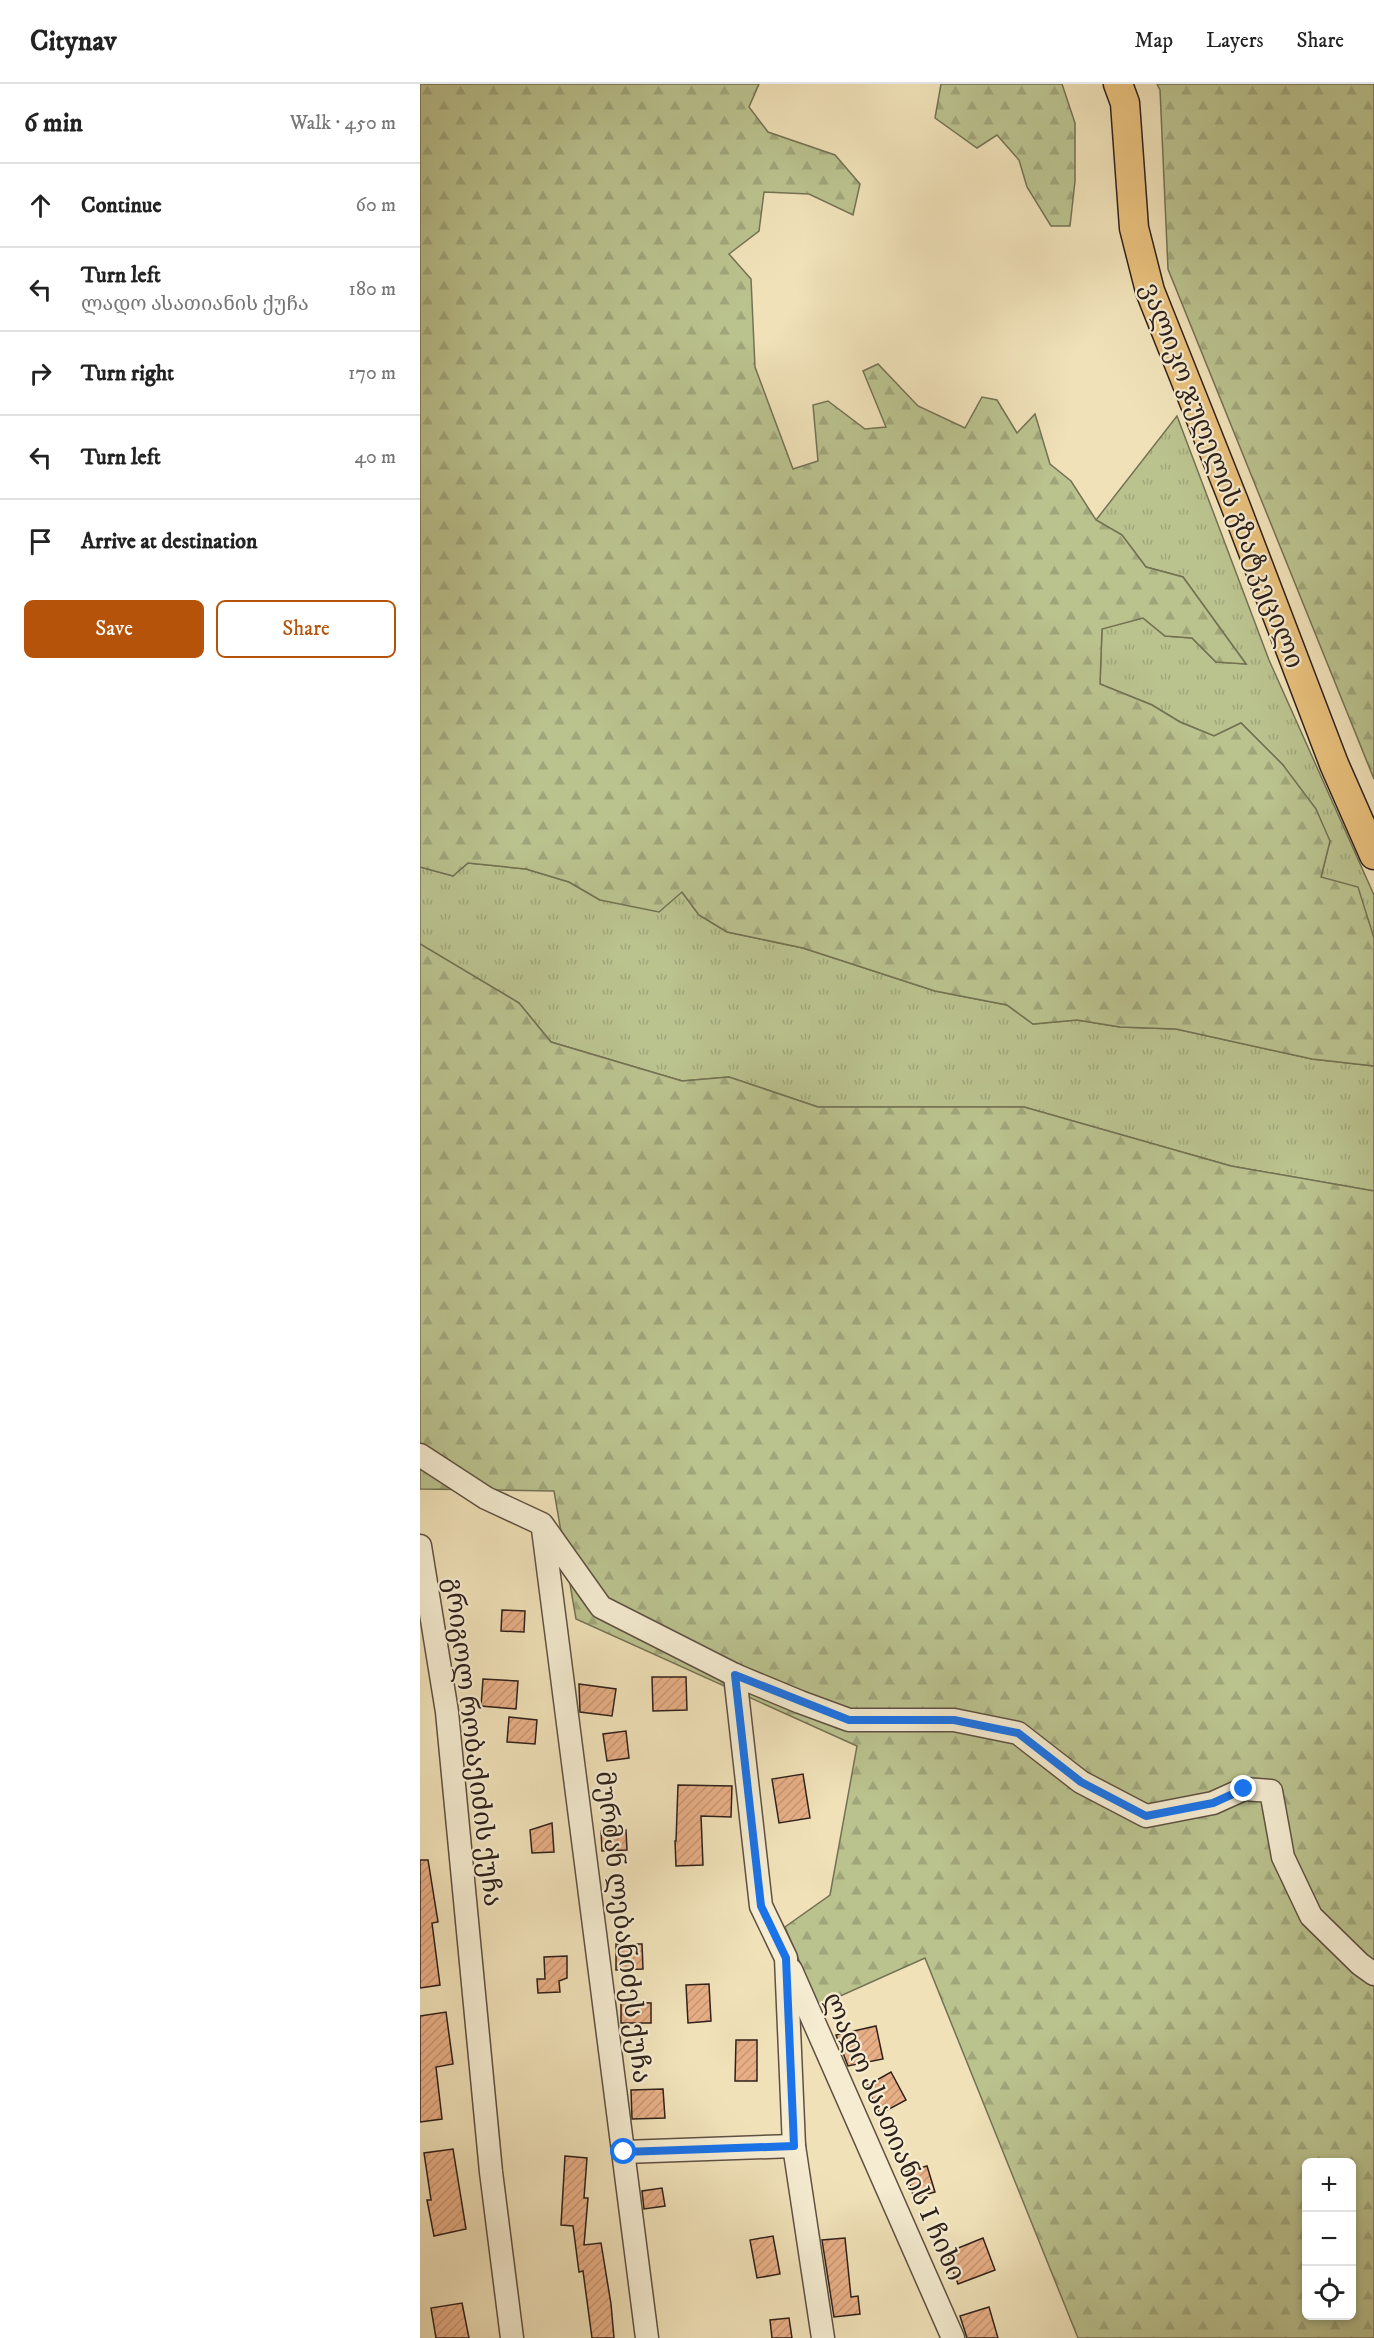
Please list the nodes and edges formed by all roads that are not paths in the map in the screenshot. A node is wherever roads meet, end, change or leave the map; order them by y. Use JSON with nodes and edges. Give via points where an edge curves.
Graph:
{"nodes":[{"id":1,"x":1118,"y":84,"type":"edge"},
{"id":2,"x":1374,"y":855,"type":"edge"},
{"id":3,"x":420,"y":1455,"type":"edge"},
{"id":4,"x":542,"y":1524,"type":"junction"},
{"id":5,"x":420,"y":1546,"type":"edge"},
{"id":6,"x":735,"y":1675,"type":"junction"},
{"id":7,"x":786,"y":1958,"type":"junction"},
{"id":8,"x":1374,"y":1974,"type":"edge"},
{"id":9,"x":794,"y":2146,"type":"junction"},
{"id":10,"x":624,"y":2152,"type":"junction"},
{"id":11,"x":512,"y":2338,"type":"edge"},
{"id":12,"x":647,"y":2338,"type":"edge"},
{"id":13,"x":824,"y":2338,"type":"edge"},
{"id":14,"x":953,"y":2338,"type":"edge"}],
"edges":[{"from":1,"to":2,"type":"main road","name":"ვალიკო ჯუღელის გზატკეცილი","via":[[1125,103],[1134,228],[1150,291],[1334,764]]},
{"from":3,"to":4,"type":"street","via":[[486,1498]]},
{"from":4,"to":6,"type":"street","via":[[601,1607]]},
{"from":4,"to":10,"type":"street","name":"მურმან ლებანიძეს ქუჩა"},
{"from":5,"to":11,"type":"street","name":"გრიგოლ რობაქიძის ქუჩა","via":[[447,1712],[491,2172]]},
{"from":6,"to":7,"type":"street","name":"ლადო ასათიანის I ჩიხი","via":[[761,1906]]},
{"from":6,"to":8,"type":"street","via":[[849,1720],[954,1720],[1018,1733],[1081,1782],[1146,1816],[1213,1803],[1244,1789],[1271,1791],[1283,1857],[1311,1916]]},
{"from":7,"to":9,"type":"street"},
{"from":7,"to":14,"type":"street","name":"ლადო ასათიანის I ჩიხი"},
{"from":9,"to":10,"type":"street"},
{"from":9,"to":13,"type":"street"},
{"from":10,"to":12,"type":"street","name":"მურმან ლებანიძეს ქუჩა"}]}
